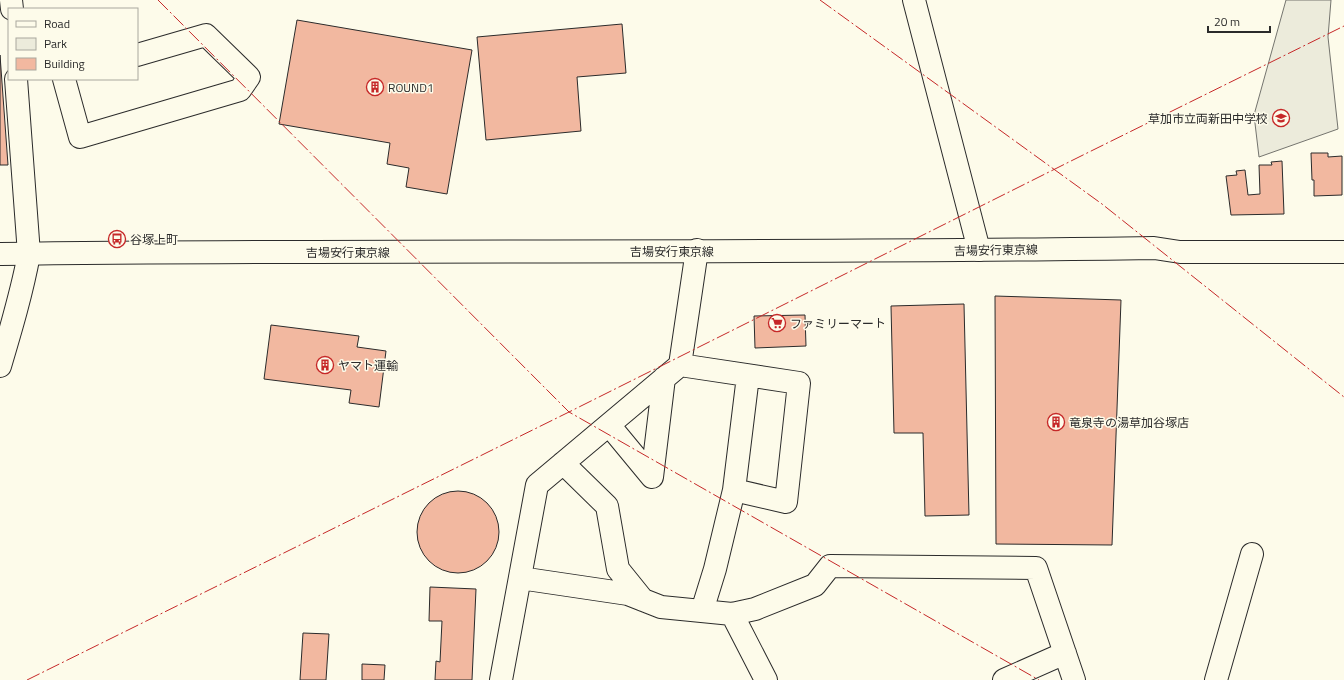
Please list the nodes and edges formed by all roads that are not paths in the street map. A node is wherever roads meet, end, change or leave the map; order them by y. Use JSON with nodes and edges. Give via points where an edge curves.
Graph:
{"nodes":[{"id":1,"x":914,"y":0,"type":"edge"},
{"id":2,"x":138,"y":55,"type":"edge"},
{"id":3,"x":16,"y":80,"type":"edge"},
{"id":4,"x":64,"y":80,"type":"edge"},
{"id":5,"x":697,"y":250,"type":"junction"},
{"id":6,"x":979,"y":250,"type":"junction"},
{"id":7,"x":1344,"y":252,"type":"edge"},
{"id":8,"x":0,"y":254,"type":"edge"},
{"id":9,"x":29,"y":254,"type":"junction"},
{"id":10,"x":0,"y":366,"type":"edge"},
{"id":11,"x":672,"y":372,"type":"junction"},
{"id":12,"x":748,"y":376,"type":"junction"},
{"id":13,"x":608,"y":425,"type":"junction"},
{"id":14,"x":563,"y":463,"type":"junction"},
{"id":15,"x":734,"y":490,"type":"junction"},
{"id":16,"x":1252,"y":554,"type":"dead end"},
{"id":17,"x":520,"y":578,"type":"junction"},
{"id":18,"x":643,"y":600,"type":"junction"},
{"id":19,"x":702,"y":611,"type":"junction"},
{"id":20,"x":732,"y":614,"type":"junction"},
{"id":21,"x":1065,"y":653,"type":"junction"},
{"id":22,"x":501,"y":680,"type":"edge"},
{"id":23,"x":766,"y":680,"type":"edge"},
{"id":24,"x":1004,"y":680,"type":"edge"},
{"id":25,"x":1074,"y":680,"type":"edge"},
{"id":26,"x":1216,"y":680,"type":"edge"}],
"edges":[{"from":1,"to":6,"type":"street"},
{"from":2,"to":4,"type":"street","via":[[206,35],[249,77],[240,90],[80,138]]},
{"from":3,"to":9,"type":"street"},
{"from":5,"to":6,"type":"street","name":"吉場安行東京線"},
{"from":5,"to":9,"type":"street","name":"吉場安行東京線"},
{"from":5,"to":11,"type":"street"},
{"from":6,"to":7,"type":"street","name":"吉場安行東京線","via":[[1154,248],[1180,252]]},
{"from":8,"to":9,"type":"street","name":"吉場安行東京線"},
{"from":9,"to":10,"type":"street","via":[[26,274]]},
{"from":11,"to":12,"type":"street"},
{"from":11,"to":13,"type":"street"},
{"from":11,"to":13,"type":"street","via":[[652,477]]},
{"from":12,"to":15,"type":"street"},
{"from":12,"to":15,"type":"street","via":[[799,383],[786,502]]},
{"from":13,"to":14,"type":"street"},
{"from":14,"to":17,"type":"street","via":[[537,485]]},
{"from":14,"to":18,"type":"street","via":[[607,506],[618,569]]},
{"from":15,"to":19,"type":"street"},
{"from":16,"to":26,"type":"street"},
{"from":17,"to":18,"type":"street","via":[[628,594]]},
{"from":17,"to":22,"type":"street"},
{"from":18,"to":19,"type":"street","via":[[660,607]]},
{"from":19,"to":20,"type":"street"},
{"from":20,"to":21,"type":"street","via":[[755,609],[815,585],[830,566],[1036,568]]},
{"from":20,"to":23,"type":"street"},
{"from":21,"to":24,"type":"street"},
{"from":21,"to":25,"type":"street"}]}
